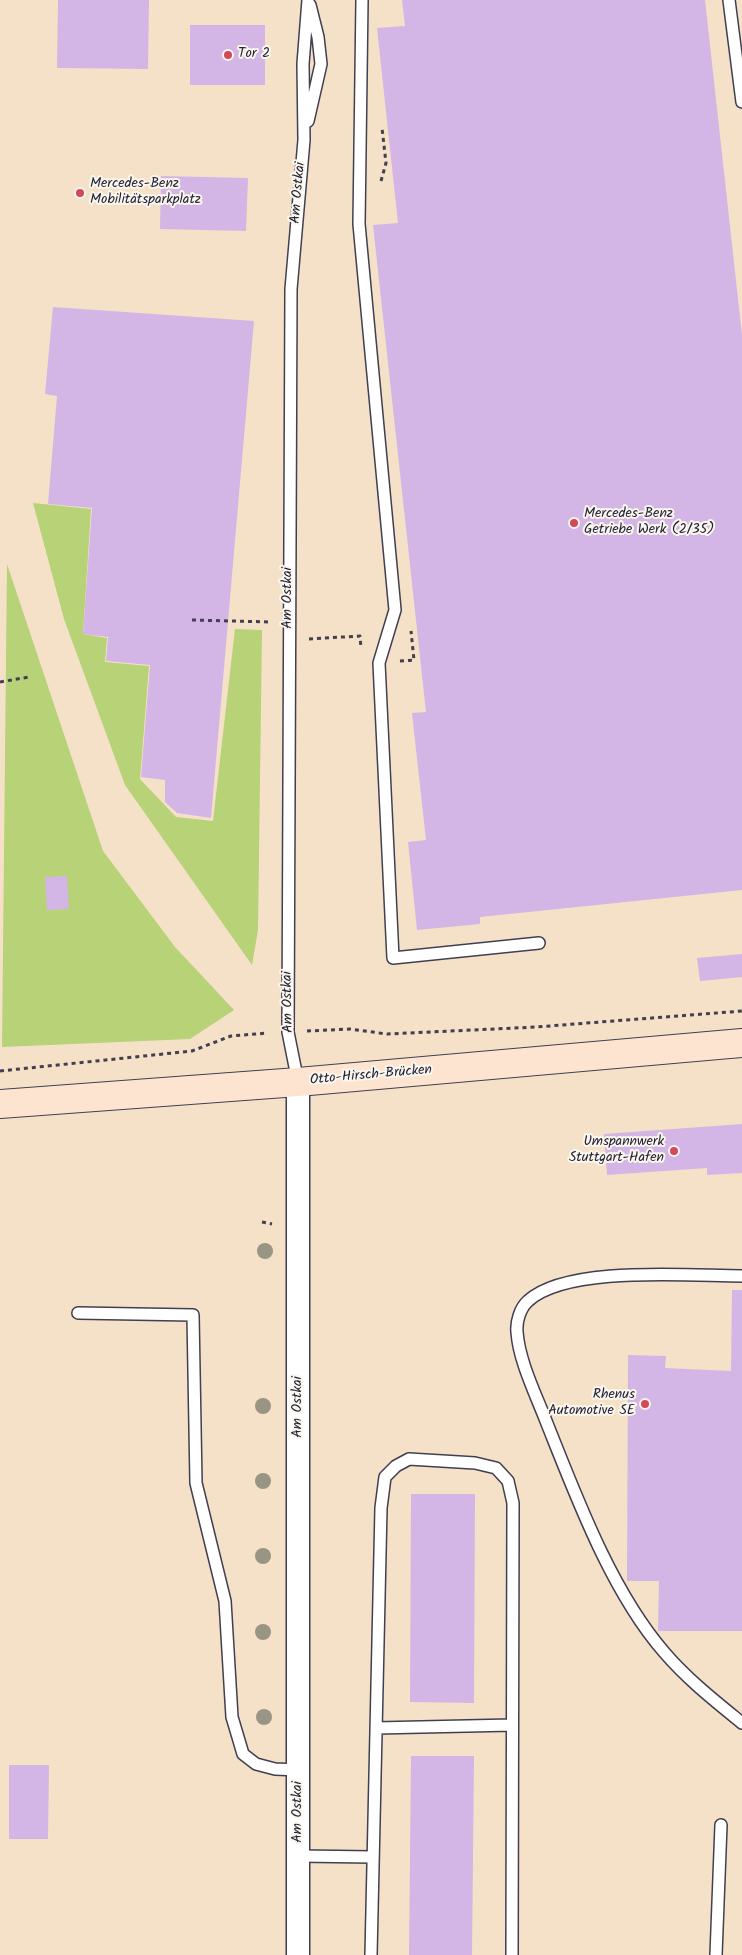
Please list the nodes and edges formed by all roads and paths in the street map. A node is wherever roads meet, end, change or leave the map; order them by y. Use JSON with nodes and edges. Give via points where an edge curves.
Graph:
{"nodes":[{"id":1,"x":308,"y":0,"type":"edge"},
{"id":2,"x":362,"y":0,"type":"edge"},
{"id":3,"x":729,"y":0,"type":"edge"},
{"id":4,"x":742,"y":102,"type":"edge"},
{"id":5,"x":304,"y":140,"type":"junction"},
{"id":6,"x":192,"y":620,"type":"dead end"},
{"id":7,"x":260,"y":622,"type":"dead end"},
{"id":8,"x":332,"y":637,"type":"dead end"},
{"id":9,"x":362,"y":655,"type":"dead end"},
{"id":10,"x":29,"y":677,"type":"dead end"},
{"id":11,"x":0,"y":682,"type":"edge"},
{"id":12,"x":539,"y":943,"type":"dead end"},
{"id":13,"x":742,"y":1011,"type":"edge"},
{"id":14,"x":288,"y":1032,"type":"junction"},
{"id":15,"x":742,"y":1043,"type":"edge"},
{"id":16,"x":1,"y":1071,"type":"edge"},
{"id":17,"x":298,"y":1082,"type":"junction"},
{"id":18,"x":1,"y":1104,"type":"edge"},
{"id":19,"x":262,"y":1222,"type":"dead end"},
{"id":20,"x":272,"y":1224,"type":"dead end"},
{"id":21,"x":742,"y":1276,"type":"edge"},
{"id":22,"x":78,"y":1313,"type":"dead end"},
{"id":23,"x":742,"y":1723,"type":"edge"},
{"id":24,"x":512,"y":1725,"type":"junction"},
{"id":25,"x":376,"y":1728,"type":"junction"},
{"id":26,"x":299,"y":1770,"type":"junction"},
{"id":27,"x":721,"y":1825,"type":"dead end"},
{"id":28,"x":299,"y":1856,"type":"junction"},
{"id":29,"x":373,"y":1857,"type":"junction"},
{"id":30,"x":298,"y":1955,"type":"edge"},
{"id":31,"x":370,"y":1955,"type":"edge"},
{"id":32,"x":512,"y":1955,"type":"edge"},
{"id":33,"x":716,"y":1955,"type":"edge"}],
"edges":[{"from":1,"to":5,"type":"lane","name":"Am Ostkai","via":[[303,64]]},
{"from":1,"to":5,"type":"lane","name":"Am Ostkai","via":[[321,64]]},
{"from":2,"to":12,"type":"lane","via":[[359,224],[395,610],[378,663],[393,958]]},
{"from":3,"to":4,"type":"lane"},
{"from":5,"to":14,"type":"lane","name":"Am Ostkai","via":[[291,289]]},
{"from":6,"to":7,"type":"path"},
{"from":8,"to":9,"type":"path","via":[[360,636]]},
{"from":10,"to":11,"type":"path"},
{"from":13,"to":14,"type":"path","via":[[536,1027],[386,1034],[350,1029]]},
{"from":14,"to":16,"type":"path","via":[[231,1036],[192,1050]]},
{"from":14,"to":17,"type":"lane","name":"Am Ostkai"},
{"from":15,"to":17,"type":"main road","name":"Otto-Hirsch-Brücken"},
{"from":17,"to":18,"type":"main road","name":"Otto-Hirsch-Brücken"},
{"from":17,"to":26,"type":"street","name":"Am Ostkai"},
{"from":19,"to":20,"type":"path"},
{"from":21,"to":23,"type":"lane","via":[[607,1276],[553,1287],[528,1301],[519,1315],[517,1332],[527,1372],[581,1509],[629,1604],[664,1652]]},
{"from":22,"to":26,"type":"lane","via":[[193,1315],[196,1483],[225,1601],[232,1717],[244,1754],[256,1764],[275,1770]]},
{"from":24,"to":25,"type":"lane"},
{"from":24,"to":25,"type":"lane","via":[[513,1503],[508,1482],[496,1468],[474,1463],[409,1459],[385,1477],[381,1508]]},
{"from":24,"to":32,"type":"lane"},
{"from":25,"to":29,"type":"lane"},
{"from":26,"to":28,"type":"street","name":"Am Ostkai"},
{"from":27,"to":33,"type":"lane"},
{"from":28,"to":29,"type":"lane"},
{"from":28,"to":30,"type":"street","name":"Am Ostkai"},
{"from":29,"to":31,"type":"lane"}]}
